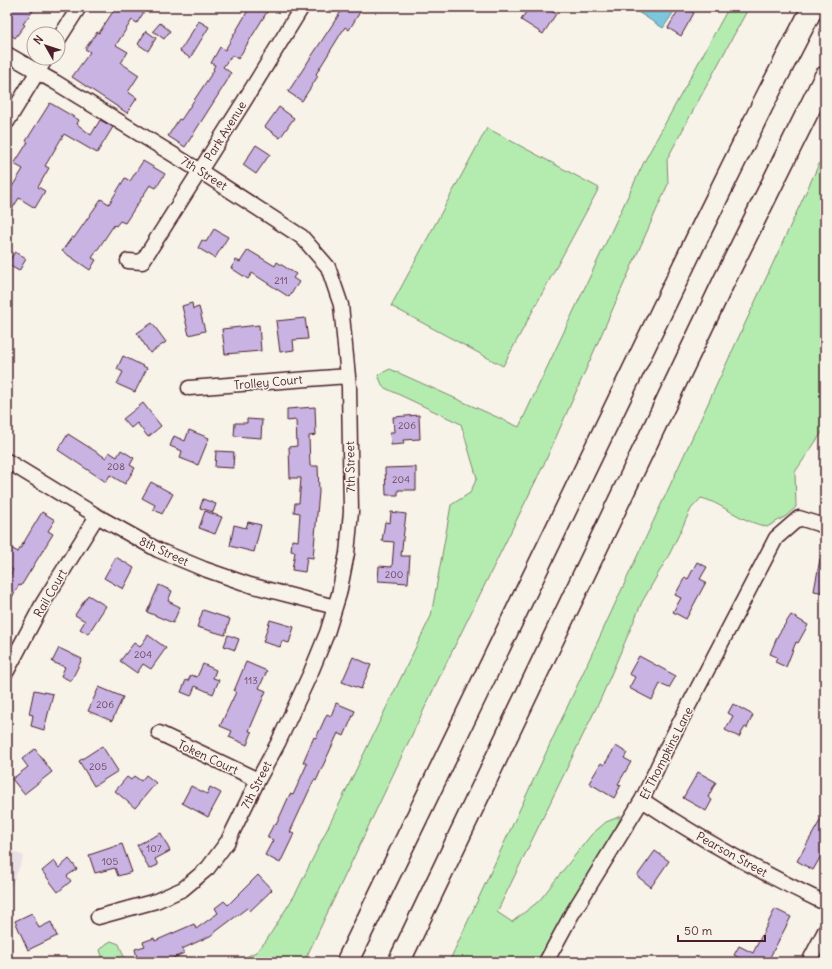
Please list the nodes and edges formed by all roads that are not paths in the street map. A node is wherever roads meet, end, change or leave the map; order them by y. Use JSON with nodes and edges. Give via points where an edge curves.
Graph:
{"nodes":[{"id":1,"x":71,"y":7,"type":"edge"},
{"id":2,"x":79,"y":7,"type":"edge"},
{"id":3,"x":302,"y":7,"type":"edge"},
{"id":4,"x":813,"y":7,"type":"edge"},
{"id":5,"x":59,"y":26,"type":"edge"},
{"id":6,"x":66,"y":27,"type":"edge"},
{"id":7,"x":7,"y":54,"type":"edge"},
{"id":8,"x":26,"y":62,"type":"edge"},
{"id":9,"x":36,"y":66,"type":"edge"},
{"id":10,"x":825,"y":77,"type":"edge"},
{"id":11,"x":820,"y":90,"type":"edge"},
{"id":12,"x":7,"y":110,"type":"edge"},
{"id":13,"x":7,"y":122,"type":"edge"},
{"id":14,"x":200,"y":171,"type":"junction"},
{"id":15,"x":128,"y":261,"type":"dead end"},
{"id":16,"x":348,"y":376,"type":"junction"},
{"id":17,"x":188,"y":388,"type":"dead end"},
{"id":18,"x":7,"y":461,"type":"edge"},
{"id":19,"x":97,"y":516,"type":"junction"},
{"id":20,"x":825,"y":526,"type":"edge"},
{"id":21,"x":335,"y":607,"type":"junction"},
{"id":22,"x":7,"y":671,"type":"edge"},
{"id":23,"x":158,"y":733,"type":"dead end"},
{"id":24,"x":258,"y":780,"type":"junction"},
{"id":25,"x":642,"y":800,"type":"junction"},
{"id":26,"x":825,"y":903,"type":"edge"},
{"id":27,"x":98,"y":917,"type":"dead end"},
{"id":28,"x":825,"y":931,"type":"edge"},
{"id":29,"x":347,"y":962,"type":"edge"},
{"id":30,"x":400,"y":962,"type":"edge"},
{"id":31,"x":546,"y":962,"type":"edge"},
{"id":32,"x":810,"y":962,"type":"edge"}],
"edges":[{"from":1,"to":5,"type":"street"},
{"from":2,"to":6,"type":"street"},
{"from":3,"to":14,"type":"street","name":"Park Avenue"},
{"from":4,"to":29,"type":"highway","via":[[764,100]]},
{"from":7,"to":8,"type":"street","name":"7th Street"},
{"from":9,"to":12,"type":"street"},
{"from":9,"to":13,"type":"street"},
{"from":9,"to":14,"type":"street","name":"7th Street","via":[[55,82]]},
{"from":10,"to":11,"type":"highway"},
{"from":11,"to":30,"type":"highway","via":[[725,280]]},
{"from":14,"to":15,"type":"street","name":"Park Avenue","via":[[142,262]]},
{"from":14,"to":16,"type":"street","name":"7th Street","via":[[302,237],[328,267],[341,305]]},
{"from":16,"to":17,"type":"street","name":"Trolley Court"},
{"from":16,"to":21,"type":"street","name":"7th Street","via":[[351,512],[347,553]]},
{"from":18,"to":19,"type":"street","name":"8th Street"},
{"from":19,"to":21,"type":"street","name":"8th Street","via":[[158,550],[204,569],[250,585]]},
{"from":19,"to":22,"type":"street","name":"Rail Court","via":[[43,603]]},
{"from":20,"to":25,"type":"street","name":"Ef Thompkins Lane","via":[[799,518],[776,538]]},
{"from":21,"to":24,"type":"street","name":"7th Street","via":[[311,672]]},
{"from":23,"to":24,"type":"street","name":"Token Court"},
{"from":24,"to":27,"type":"street","name":"7th Street","via":[[228,841],[208,868],[183,889],[156,901]]},
{"from":25,"to":26,"type":"street","name":"Pearson Street","via":[[714,846]]},
{"from":25,"to":31,"type":"street","name":"Ef Thompkins Lane","via":[[572,914]]},
{"from":28,"to":32,"type":"street"}]}
